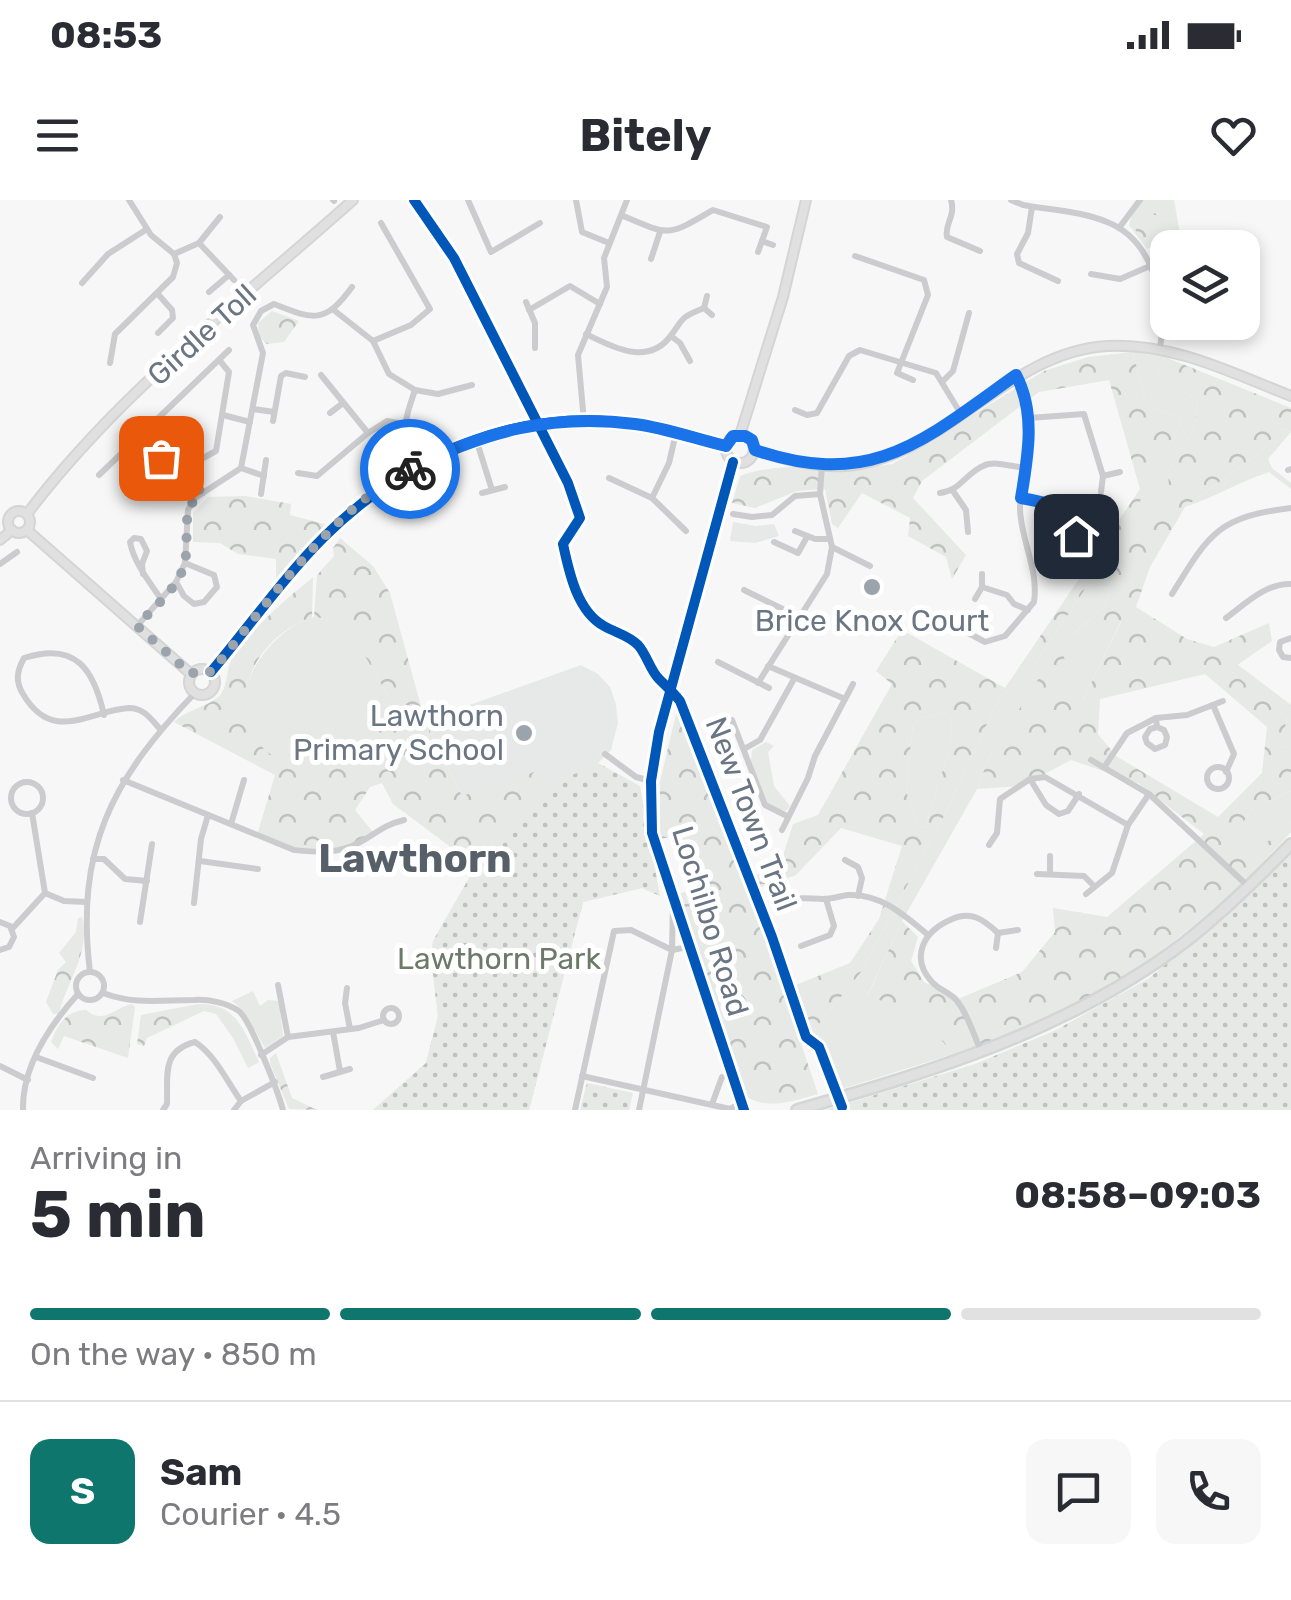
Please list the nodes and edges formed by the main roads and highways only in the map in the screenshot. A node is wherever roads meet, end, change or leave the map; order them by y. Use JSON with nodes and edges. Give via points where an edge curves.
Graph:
{"nodes":[{"id":1,"x":1291,"y":844,"type":"edge"},
{"id":2,"x":818,"y":1107,"type":"edge"},
{"id":3,"x":797,"y":1110,"type":"edge"}],
"edges":[{"from":1,"to":2,"type":"main road","via":[[1185,942],[1066,1016]]},
{"from":2,"to":3,"type":"main road"}]}
